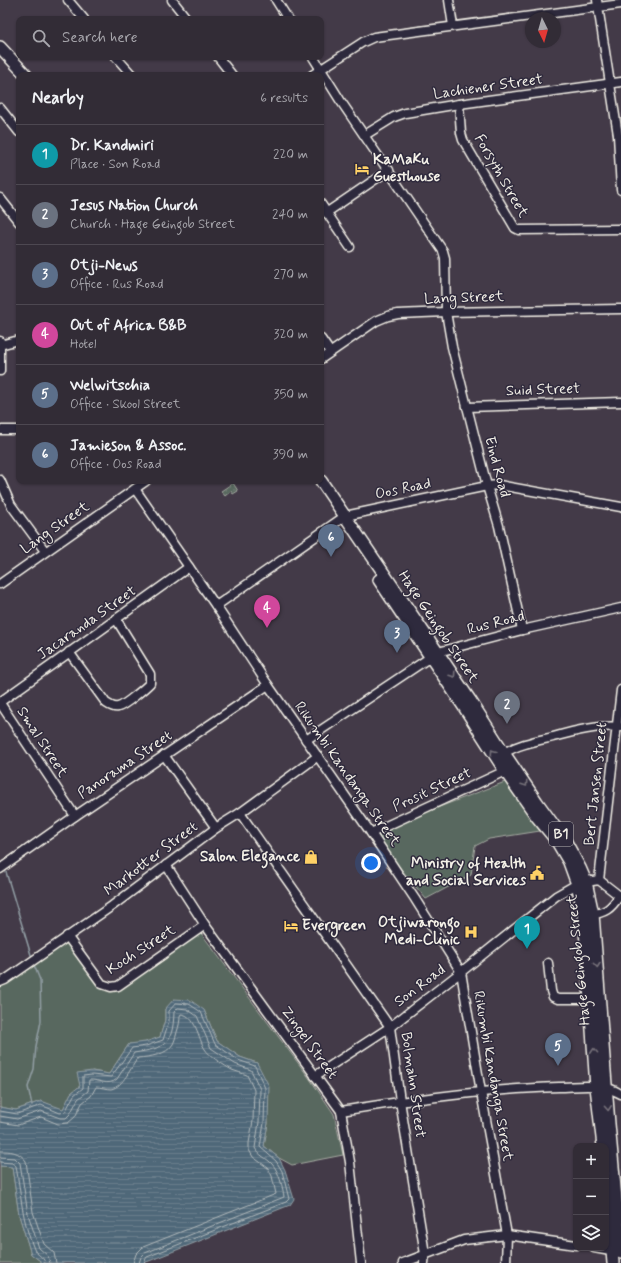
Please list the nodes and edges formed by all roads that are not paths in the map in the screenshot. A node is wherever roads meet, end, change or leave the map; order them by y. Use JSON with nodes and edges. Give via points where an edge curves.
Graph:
{"nodes":[{"id":1,"x":68,"y":0,"type":"edge"},
{"id":2,"x":172,"y":0,"type":"edge"},
{"id":3,"x":276,"y":0,"type":"edge"},
{"id":4,"x":449,"y":0,"type":"edge"},
{"id":5,"x":598,"y":4,"type":"edge"},
{"id":6,"x":621,"y":4,"type":"edge"},
{"id":7,"x":81,"y":16,"type":"edge"},
{"id":8,"x":185,"y":16,"type":"edge"},
{"id":9,"x":286,"y":16,"type":"edge"},
{"id":10,"x":453,"y":26,"type":"junction"},
{"id":11,"x":0,"y":47,"type":"edge"},
{"id":12,"x":119,"y":60,"type":"edge"},
{"id":13,"x":220,"y":60,"type":"edge"},
{"id":14,"x":315,"y":60,"type":"edge"},
{"id":15,"x":321,"y":70,"type":"junction"},
{"id":16,"x":23,"y":72,"type":"edge"},
{"id":17,"x":129,"y":72,"type":"edge"},
{"id":18,"x":230,"y":72,"type":"edge"},
{"id":19,"x":317,"y":72,"type":"edge"},
{"id":20,"x":324,"y":74,"type":"edge"},
{"id":21,"x":621,"y":82,"type":"edge"},
{"id":22,"x":611,"y":84,"type":"junction"},
{"id":23,"x":459,"y":104,"type":"junction"},
{"id":24,"x":0,"y":108,"type":"edge"},
{"id":25,"x":16,"y":128,"type":"edge"},
{"id":26,"x":365,"y":135,"type":"junction"},
{"id":27,"x":389,"y":170,"type":"junction"},
{"id":28,"x":621,"y":190,"type":"edge"},
{"id":29,"x":0,"y":198,"type":"edge"},
{"id":30,"x":324,"y":209,"type":"edge"},
{"id":31,"x":326,"y":212,"type":"junction"},
{"id":32,"x":16,"y":218,"type":"edge"},
{"id":33,"x":621,"y":229,"type":"edge"},
{"id":34,"x":350,"y":246,"type":"dead end"},
{"id":35,"x":621,"y":309,"type":"edge"},
{"id":36,"x":446,"y":312,"type":"junction"},
{"id":37,"x":16,"y":341,"type":"edge"},
{"id":38,"x":324,"y":343,"type":"edge"},
{"id":39,"x":0,"y":344,"type":"edge"},
{"id":40,"x":330,"y":352,"type":"junction"},
{"id":41,"x":324,"y":357,"type":"edge"},
{"id":42,"x":0,"y":371,"type":"edge"},
{"id":43,"x":621,"y":402,"type":"edge"},
{"id":44,"x":466,"y":407,"type":"junction"},
{"id":45,"x":0,"y":430,"type":"edge"},
{"id":46,"x":16,"y":430,"type":"edge"},
{"id":47,"x":0,"y":480,"type":"edge"},
{"id":48,"x":142,"y":484,"type":"edge"},
{"id":49,"x":315,"y":484,"type":"edge"},
{"id":50,"x":323,"y":484,"type":"edge"},
{"id":51,"x":487,"y":486,"type":"junction"},
{"id":52,"x":135,"y":489,"type":"junction"},
{"id":53,"x":621,"y":506,"type":"edge"},
{"id":54,"x":342,"y":518,"type":"junction"},
{"id":55,"x":45,"y":551,"type":"junction"},
{"id":56,"x":189,"y":567,"type":"junction"},
{"id":57,"x":0,"y":584,"type":"edge"},
{"id":58,"x":216,"y":606,"type":"junction"},
{"id":59,"x":621,"y":608,"type":"edge"},
{"id":60,"x":116,"y":619,"type":"junction"},
{"id":61,"x":522,"y":630,"type":"junction"},
{"id":62,"x":69,"y":652,"type":"junction"},
{"id":63,"x":434,"y":655,"type":"junction"},
{"id":64,"x":268,"y":685,"type":"junction"},
{"id":65,"x":621,"y":690,"type":"edge"},
{"id":66,"x":0,"y":703,"type":"edge"},
{"id":67,"x":618,"y":727,"type":"edge"},
{"id":68,"x":306,"y":740,"type":"junction"},
{"id":69,"x":504,"y":753,"type":"junction"},
{"id":70,"x":164,"y":755,"type":"junction"},
{"id":71,"x":318,"y":756,"type":"junction"},
{"id":72,"x":505,"y":771,"type":"junction"},
{"id":73,"x":240,"y":813,"type":"junction"},
{"id":74,"x":74,"y":816,"type":"junction"},
{"id":75,"x":216,"y":828,"type":"junction"},
{"id":76,"x":372,"y":833,"type":"junction"},
{"id":77,"x":166,"y":866,"type":"junction"},
{"id":78,"x":0,"y":869,"type":"edge"},
{"id":79,"x":599,"y":880,"type":"junction"},
{"id":80,"x":581,"y":883,"type":"junction"},
{"id":81,"x":620,"y":896,"type":"edge"},
{"id":82,"x":588,"y":915,"type":"junction"},
{"id":83,"x":204,"y":925,"type":"junction"},
{"id":84,"x":67,"y":936,"type":"junction"},
{"id":85,"x":590,"y":942,"type":"junction"},
{"id":86,"x":548,"y":964,"type":"dead end"},
{"id":87,"x":461,"y":972,"type":"junction"},
{"id":88,"x":0,"y":982,"type":"edge"},
{"id":89,"x":590,"y":999,"type":"junction"},
{"id":90,"x":390,"y":1027,"type":"junction"},
{"id":91,"x":315,"y":1076,"type":"junction"},
{"id":92,"x":601,"y":1087,"type":"junction"},
{"id":93,"x":481,"y":1092,"type":"junction"},
{"id":94,"x":621,"y":1094,"type":"edge"},
{"id":95,"x":400,"y":1101,"type":"junction"},
{"id":96,"x":341,"y":1111,"type":"junction"},
{"id":97,"x":605,"y":1125,"type":"junction"},
{"id":98,"x":602,"y":1143,"type":"edge"},
{"id":99,"x":609,"y":1197,"type":"edge"},
{"id":100,"x":507,"y":1235,"type":"junction"},
{"id":101,"x":573,"y":1245,"type":"edge"},
{"id":102,"x":618,"y":1252,"type":"edge"},
{"id":103,"x":425,"y":1259,"type":"edge"},
{"id":104,"x":361,"y":1263,"type":"edge"},
{"id":105,"x":403,"y":1263,"type":"edge"},
{"id":106,"x":506,"y":1263,"type":"edge"},
{"id":107,"x":613,"y":1263,"type":"edge"}],
"edges":[{"from":1,"to":7,"type":"street"},
{"from":2,"to":8,"type":"street"},
{"from":3,"to":9,"type":"street"},
{"from":4,"to":10,"type":"street"},
{"from":5,"to":6,"type":"street"},
{"from":5,"to":10,"type":"street"},
{"from":5,"to":22,"type":"street"},
{"from":10,"to":15,"type":"street","via":[[374,37]]},
{"from":11,"to":16,"type":"highway"},
{"from":12,"to":17,"type":"street"},
{"from":13,"to":18,"type":"street"},
{"from":14,"to":15,"type":"street","name":"Eind Road"},
{"from":15,"to":19,"type":"street"},
{"from":20,"to":26,"type":"street","name":"Eind Road"},
{"from":21,"to":22,"type":"street","name":"Lachiener Street"},
{"from":22,"to":23,"type":"street","name":"Lachiener Street"},
{"from":22,"to":28,"type":"street","via":[[618,135]]},
{"from":23,"to":26,"type":"street","name":"Lachiener Street","via":[[394,117]]},
{"from":23,"to":33,"type":"street","name":"Forsyth Street","via":[[463,140],[515,228]]},
{"from":24,"to":25,"type":"street"},
{"from":26,"to":27,"type":"street","name":"Eind Road"},
{"from":27,"to":31,"type":"street"},
{"from":27,"to":36,"type":"street","name":"Eind Road","via":[[443,251]]},
{"from":29,"to":32,"type":"street"},
{"from":30,"to":31,"type":"street"},
{"from":31,"to":34,"type":"street"},
{"from":35,"to":36,"type":"street","name":"Lang Street"},
{"from":36,"to":40,"type":"street","name":"Lang Street","via":[[398,314],[381,319]]},
{"from":36,"to":44,"type":"street","name":"Eind Road"},
{"from":37,"to":39,"type":"street"},
{"from":38,"to":40,"type":"street"},
{"from":39,"to":42,"type":"street"},
{"from":40,"to":41,"type":"street","name":"Lang Street"},
{"from":43,"to":44,"type":"street","name":"Suid Street"},
{"from":44,"to":51,"type":"street","name":"Eind Road"},
{"from":45,"to":46,"type":"street"},
{"from":47,"to":55,"type":"street","via":[[11,505]]},
{"from":48,"to":52,"type":"street","name":"Lang Street"},
{"from":49,"to":54,"type":"highway","name":"Hage Geingob Street","number":"B1"},
{"from":50,"to":54,"type":"highway","name":"Hage Geingob Street","number":"B1"},
{"from":51,"to":53,"type":"street","name":"Oos Road","via":[[510,486]]},
{"from":51,"to":54,"type":"street","name":"Oos Road"},
{"from":51,"to":61,"type":"street","name":"Eind Road","via":[[499,526]]},
{"from":52,"to":55,"type":"street","name":"Lang Street"},
{"from":52,"to":56,"type":"street","name":"Rikumbi Kandanga Street"},
{"from":54,"to":58,"type":"street","name":"Oos Road"},
{"from":54,"to":63,"type":"highway","name":"Hage Geingob Street","number":"B1"},
{"from":55,"to":57,"type":"street","name":"Lang Street"},
{"from":56,"to":58,"type":"street","name":"Rikumbi Kandanga Street"},
{"from":56,"to":60,"type":"street","name":"Jacaranda Street"},
{"from":58,"to":64,"type":"street","name":"Rikumbi Kandanga Street"},
{"from":59,"to":61,"type":"street","name":"Rus Road"},
{"from":60,"to":62,"type":"street","name":"Jacaranda Street"},
{"from":60,"to":62,"type":"street","via":[[150,674],[150,683],[118,707],[106,703]]},
{"from":61,"to":63,"type":"street","name":"Rus Road"},
{"from":62,"to":66,"type":"street","name":"Jacaranda Street"},
{"from":63,"to":68,"type":"street","name":"Rus Road"},
{"from":63,"to":69,"type":"highway","name":"Hage Geingob Street","number":"B1","one_way":true},
{"from":72,"to":63,"type":"highway","name":"Hage Geingob Street","number":"B1","one_way":true},
{"from":64,"to":68,"type":"street","name":"Rikumbi Kandanga Street"},
{"from":64,"to":70,"type":"street","name":"Panorama Street"},
{"from":65,"to":67,"type":"street","name":"Bert Jansen Street"},
{"from":66,"to":74,"type":"street","name":"Smal Street"},
{"from":67,"to":69,"type":"street","via":[[586,728],[524,744]]},
{"from":67,"to":79,"type":"street","name":"Bert Jansen Street"},
{"from":68,"to":71,"type":"street","name":"Rikumbi Kandanga Street"},
{"from":69,"to":80,"type":"highway","name":"Hage Geingob Street","number":"B1","one_way":true,"via":[[566,842],[580,868]]},
{"from":70,"to":74,"type":"street","name":"Panorama Street"},
{"from":70,"to":75,"type":"street"},
{"from":71,"to":73,"type":"street","name":"Markotter Street"},
{"from":71,"to":76,"type":"street","name":"Rikumbi Kandanga Street"},
{"from":72,"to":76,"type":"street","name":"Prosit Street"},
{"from":72,"to":80,"type":"highway","name":"Hage Geingob Street","number":"B1","via":[[563,851]]},
{"from":73,"to":75,"type":"street","name":"Markotter Street"},
{"from":73,"to":90,"type":"street","name":"Bolmahn Street"},
{"from":74,"to":78,"type":"street","name":"Panorama Street"},
{"from":75,"to":77,"type":"street","name":"Markotter Street"},
{"from":76,"to":87,"type":"street","name":"Rikumbi Kandanga Street"},
{"from":77,"to":83,"type":"street","name":"Zingel Street"},
{"from":77,"to":84,"type":"street","name":"Markotter Street"},
{"from":79,"to":80,"type":"street","name":"Son Road"},
{"from":79,"to":81,"type":"street"},
{"from":80,"to":82,"type":"highway","name":"Hage Geingob Street","number":"B1"},
{"from":80,"to":87,"type":"street","name":"Son Road","via":[[556,896]]},
{"from":81,"to":82,"type":"street","via":[[608,910]]},
{"from":82,"to":85,"type":"highway","name":"Hage Geingob Street","number":"B1"},
{"from":83,"to":84,"type":"street","name":"Koch Street","via":[[118,986],[110,987],[102,984]]},
{"from":83,"to":91,"type":"street","name":"Zingel Street"},
{"from":84,"to":88,"type":"street","name":"Markotter Street"},
{"from":85,"to":89,"type":"highway","name":"Hage Geingob Street","number":"B1"},
{"from":85,"to":92,"type":"highway","name":"Hage Geingob Street","number":"B1","one_way":true},
{"from":86,"to":89,"type":"street","via":[[553,997]]},
{"from":87,"to":90,"type":"street","name":"Son Road"},
{"from":87,"to":93,"type":"street","name":"Rikumbi Kandanga Street"},
{"from":92,"to":89,"type":"highway","name":"Hage Geingob Street","number":"B1","one_way":true},
{"from":90,"to":91,"type":"street","name":"Son Road"},
{"from":90,"to":95,"type":"street","name":"Bolmahn Street"},
{"from":91,"to":96,"type":"street","name":"Zingel Street"},
{"from":92,"to":93,"type":"street"},
{"from":92,"to":94,"type":"street"},
{"from":92,"to":97,"type":"highway","name":"Hage Geingob Street","number":"B1"},
{"from":93,"to":95,"type":"street"},
{"from":93,"to":100,"type":"street","name":"Rikumbi Kandanga Street"},
{"from":95,"to":96,"type":"street"},
{"from":95,"to":103,"type":"street","name":"Bolmahn Street"},
{"from":96,"to":104,"type":"street","name":"Zingel Street","via":[[350,1162]]},
{"from":97,"to":98,"type":"highway","name":"Hage Geingob Street","number":"B1"},
{"from":97,"to":102,"type":"highway","name":"Hage Geingob Street","number":"B1"},
{"from":99,"to":102,"type":"highway","name":"Hage Geingob Street","number":"B1"},
{"from":100,"to":101,"type":"street"},
{"from":100,"to":103,"type":"street","via":[[464,1240]]},
{"from":100,"to":106,"type":"street","name":"Rikumbi Kandanga Street"},
{"from":102,"to":107,"type":"highway","name":"Hage Geingob Street","number":"B1"},
{"from":103,"to":105,"type":"street"}]}
